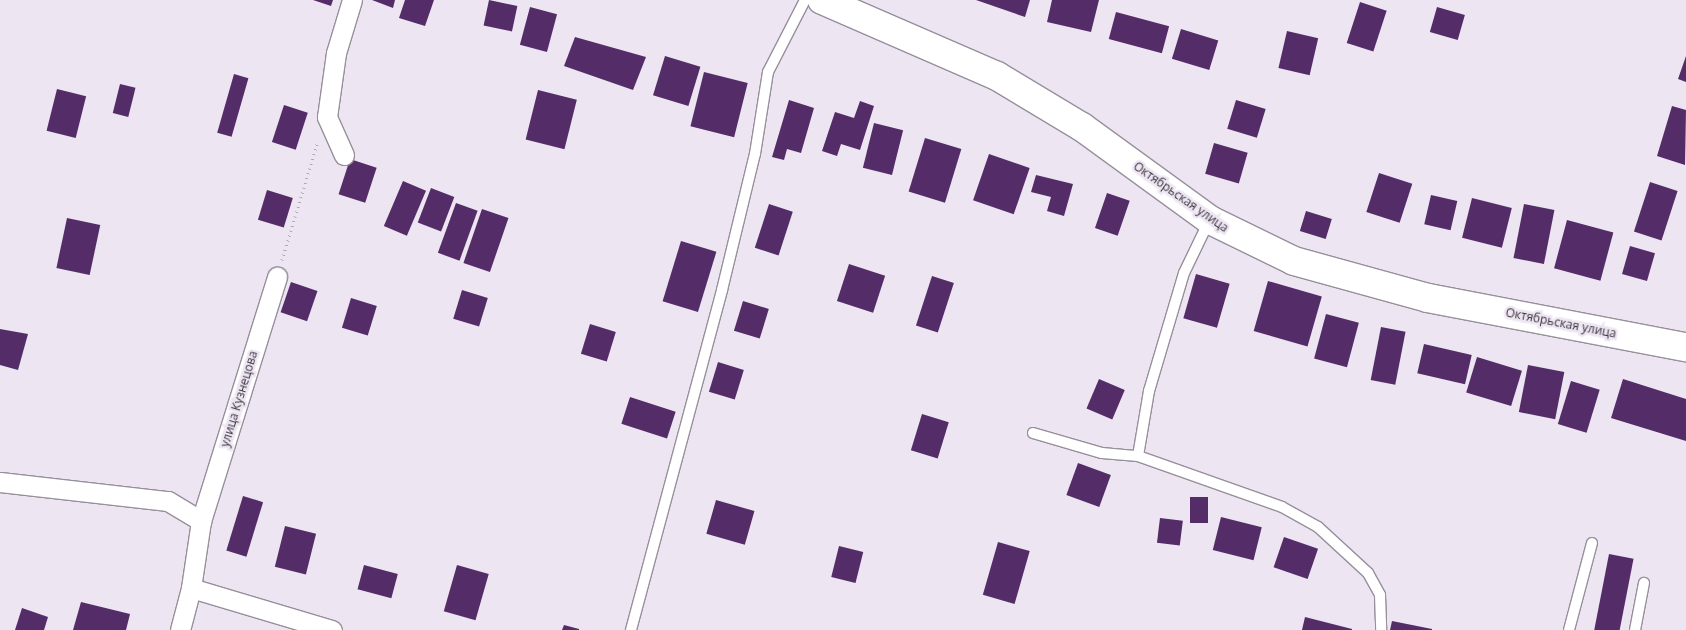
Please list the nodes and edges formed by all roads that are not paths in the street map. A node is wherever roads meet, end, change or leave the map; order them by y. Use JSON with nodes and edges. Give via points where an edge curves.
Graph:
{"nodes":[{"id":1,"x":352,"y":0,"type":"edge"},
{"id":2,"x":805,"y":0,"type":"edge"},
{"id":3,"x":822,"y":0,"type":"edge"},
{"id":4,"x":344,"y":155,"type":"dead end"},
{"id":5,"x":1210,"y":220,"type":"junction"},
{"id":6,"x":276,"y":277,"type":"road end"},
{"id":7,"x":1686,"y":347,"type":"edge"},
{"id":8,"x":1033,"y":433,"type":"dead end"},
{"id":9,"x":1138,"y":456,"type":"junction"},
{"id":10,"x":0,"y":482,"type":"edge"},
{"id":11,"x":201,"y":521,"type":"junction"},
{"id":12,"x":1592,"y":543,"type":"dead end"},
{"id":13,"x":1644,"y":583,"type":"dead end"},
{"id":14,"x":191,"y":588,"type":"junction"},
{"id":15,"x":180,"y":630,"type":"edge"},
{"id":16,"x":332,"y":630,"type":"edge"},
{"id":17,"x":631,"y":630,"type":"edge"},
{"id":18,"x":1381,"y":630,"type":"edge"},
{"id":19,"x":1569,"y":630,"type":"edge"},
{"id":20,"x":1635,"y":630,"type":"edge"}],
"edges":[{"from":1,"to":4,"type":"street","via":[[336,53],[327,117]]},
{"from":2,"to":17,"type":"lane","via":[[768,72],[755,154],[724,281]]},
{"from":3,"to":5,"type":"street","name":"Октябрьская улица","via":[[923,41],[1038,99]]},
{"from":5,"to":7,"type":"street","name":"Октябрьская улица","via":[[1294,261],[1348,277],[1428,298]]},
{"from":5,"to":9,"type":"lane","via":[[1179,292],[1149,391]]},
{"from":6,"to":11,"type":"street","name":"улица Кузнецова"},
{"from":8,"to":9,"type":"lane","via":[[1102,453]]},
{"from":9,"to":18,"type":"lane","via":[[1282,507],[1318,528],[1368,574],[1380,595]]},
{"from":10,"to":11,"type":"street","via":[[168,501]]},
{"from":11,"to":14,"type":"street","name":"улица Кузнецова"},
{"from":12,"to":19,"type":"lane"},
{"from":13,"to":20,"type":"lane"},
{"from":14,"to":15,"type":"street","name":"улица Кузнецова"},
{"from":14,"to":16,"type":"street"}]}
